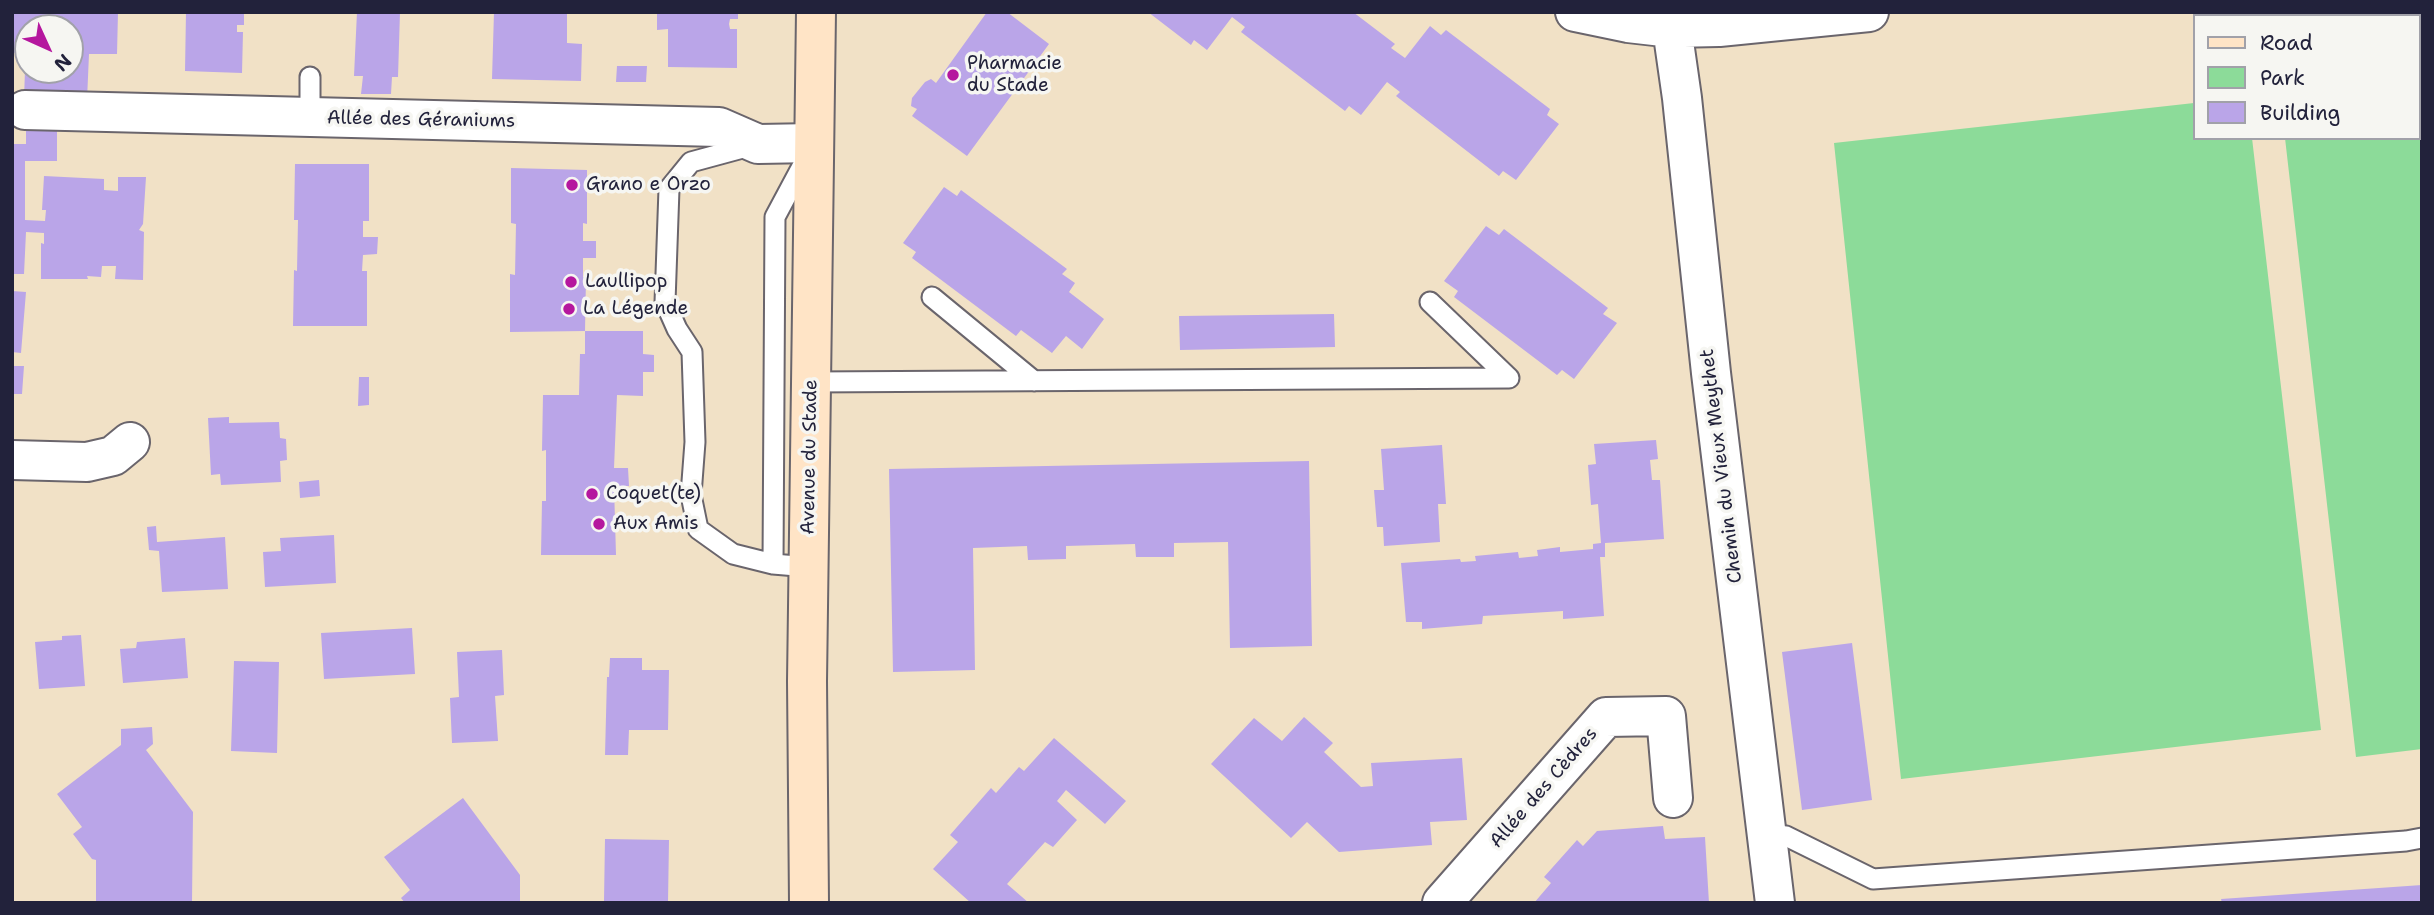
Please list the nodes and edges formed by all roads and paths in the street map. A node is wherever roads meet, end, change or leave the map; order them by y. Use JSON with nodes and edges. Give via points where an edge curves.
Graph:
{"nodes":[{"id":1,"x":816,"y":12,"type":"edge"},
{"id":2,"x":1575,"y":12,"type":"edge"},
{"id":3,"x":1869,"y":12,"type":"edge"},
{"id":4,"x":1672,"y":28,"type":"junction"},
{"id":5,"x":310,"y":77,"type":"dead end"},
{"id":6,"x":25,"y":110,"type":"dead end"},
{"id":7,"x":310,"y":117,"type":"junction"},
{"id":8,"x":814,"y":143,"type":"junction"},
{"id":9,"x":758,"y":144,"type":"junction"},
{"id":10,"x":932,"y":297,"type":"dead end"},
{"id":11,"x":1430,"y":302,"type":"dead end"},
{"id":12,"x":1034,"y":381,"type":"junction"},
{"id":13,"x":811,"y":382,"type":"junction"},
{"id":14,"x":130,"y":442,"type":"dead end"},
{"id":15,"x":12,"y":460,"type":"edge"},
{"id":16,"x":791,"y":565,"type":"junction"},
{"id":17,"x":1673,"y":798,"type":"dead end"},
{"id":18,"x":1766,"y":834,"type":"junction"},
{"id":19,"x":2422,"y":838,"type":"edge"},
{"id":20,"x":809,"y":903,"type":"edge"},
{"id":21,"x":1442,"y":903,"type":"edge"},
{"id":22,"x":1774,"y":903,"type":"edge"}],
"edges":[{"from":1,"to":8,"type":"main road","name":"Avenue du Stade"},
{"from":2,"to":4,"type":"street"},
{"from":3,"to":4,"type":"street"},
{"from":4,"to":18,"type":"street","name":"Chemin du Vieux Meythet"},
{"from":5,"to":7,"type":"lane"},
{"from":6,"to":7,"type":"street","name":"Allée des Géraniums"},
{"from":7,"to":9,"type":"street","name":"Allée des Géraniums","via":[[719,127]]},
{"from":8,"to":9,"type":"street","name":"Allée des Géraniums"},
{"from":8,"to":13,"type":"main road","name":"Avenue du Stade"},
{"from":8,"to":16,"type":"lane","via":[[775,218]]},
{"from":9,"to":16,"type":"lane","via":[[691,162],[669,189],[665,302],[692,352],[695,442],[691,495],[698,529],[733,554]]},
{"from":10,"to":12,"type":"lane"},
{"from":11,"to":12,"type":"lane","via":[[1509,378]]},
{"from":12,"to":13,"type":"lane"},
{"from":13,"to":16,"type":"main road","name":"Avenue du Stade"},
{"from":14,"to":15,"type":"street","via":[[113,456],[87,462]]},
{"from":16,"to":20,"type":"main road","name":"Avenue du Stade","via":[[807,681]]},
{"from":17,"to":21,"type":"street","name":"Allée des Cèdres","via":[[1667,716],[1606,717]]},
{"from":18,"to":19,"type":"lane","via":[[1786,836],[1873,879]]},
{"from":18,"to":22,"type":"street","name":"Chemin du Vieux Meythet"}]}
